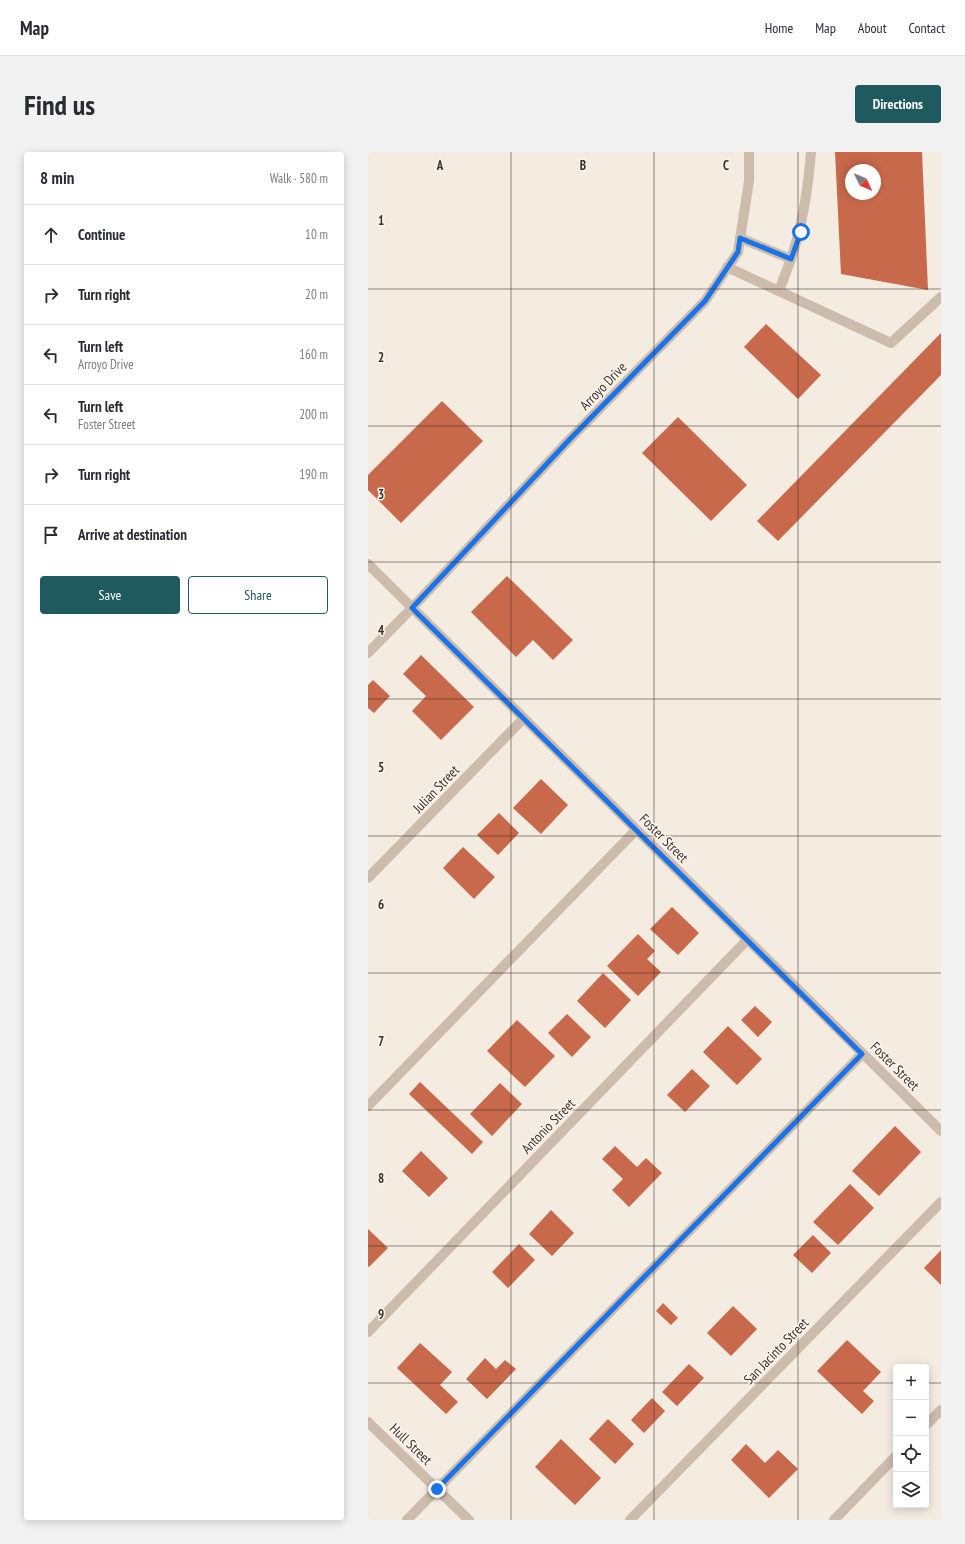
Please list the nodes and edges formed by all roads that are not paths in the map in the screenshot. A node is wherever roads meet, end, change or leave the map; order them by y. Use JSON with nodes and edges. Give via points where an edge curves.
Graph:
{"nodes":[{"id":1,"x":749,"y":152,"type":"edge"},
{"id":2,"x":811,"y":152,"type":"edge"},
{"id":3,"x":740,"y":238,"type":"junction"},
{"id":4,"x":791,"y":259,"type":"junction"},
{"id":5,"x":727,"y":267,"type":"junction"},
{"id":6,"x":779,"y":291,"type":"junction"},
{"id":7,"x":941,"y":297,"type":"edge"},
{"id":8,"x":368,"y":564,"type":"edge"},
{"id":9,"x":412,"y":608,"type":"junction"},
{"id":10,"x":368,"y":653,"type":"edge"},
{"id":11,"x":524,"y":719,"type":"junction"},
{"id":12,"x":636,"y":830,"type":"junction"},
{"id":13,"x":368,"y":878,"type":"edge"},
{"id":14,"x":747,"y":940,"type":"junction"},
{"id":15,"x":862,"y":1054,"type":"junction"},
{"id":16,"x":368,"y":1106,"type":"edge"},
{"id":17,"x":941,"y":1131,"type":"edge"},
{"id":18,"x":941,"y":1202,"type":"edge"},
{"id":19,"x":368,"y":1332,"type":"edge"},
{"id":20,"x":941,"y":1410,"type":"edge"},
{"id":21,"x":368,"y":1422,"type":"edge"},
{"id":22,"x":929,"y":1422,"type":"edge"},
{"id":23,"x":893,"y":1459,"type":"edge"},
{"id":24,"x":437,"y":1489,"type":"junction"},
{"id":25,"x":407,"y":1520,"type":"edge"},
{"id":26,"x":469,"y":1520,"type":"edge"},
{"id":27,"x":630,"y":1520,"type":"edge"},
{"id":28,"x":834,"y":1520,"type":"edge"}],
"edges":[{"from":1,"to":3,"type":"street","name":"Arroyo Drive","via":[[749,182]]},
{"from":2,"to":4,"type":"street","via":[[801,232]]},
{"from":3,"to":4,"type":"street"},
{"from":3,"to":5,"type":"street","name":"Arroyo Drive","via":[[738,252]]},
{"from":4,"to":6,"type":"street"},
{"from":5,"to":6,"type":"street"},
{"from":5,"to":9,"type":"street","name":"Arroyo Drive","via":[[705,301],[570,439]]},
{"from":6,"to":7,"type":"street","via":[[891,343]]},
{"from":8,"to":9,"type":"street","name":"Foster Street"},
{"from":9,"to":10,"type":"street","name":"Arroyo Drive"},
{"from":9,"to":11,"type":"street","name":"Foster Street"},
{"from":11,"to":12,"type":"street","name":"Foster Street"},
{"from":11,"to":13,"type":"street","name":"Julian Street"},
{"from":12,"to":14,"type":"street","name":"Foster Street"},
{"from":12,"to":16,"type":"street"},
{"from":14,"to":15,"type":"street","name":"Foster Street"},
{"from":14,"to":19,"type":"street","name":"Antonio Street"},
{"from":15,"to":17,"type":"street","name":"Foster Street"},
{"from":15,"to":24,"type":"street"},
{"from":18,"to":27,"type":"street","name":"San Jacinto Street"},
{"from":20,"to":22,"type":"street"},
{"from":21,"to":24,"type":"street","name":"Hull Street"},
{"from":23,"to":28,"type":"street"},
{"from":24,"to":25,"type":"street"},
{"from":24,"to":26,"type":"street","name":"Hull Street"}]}
